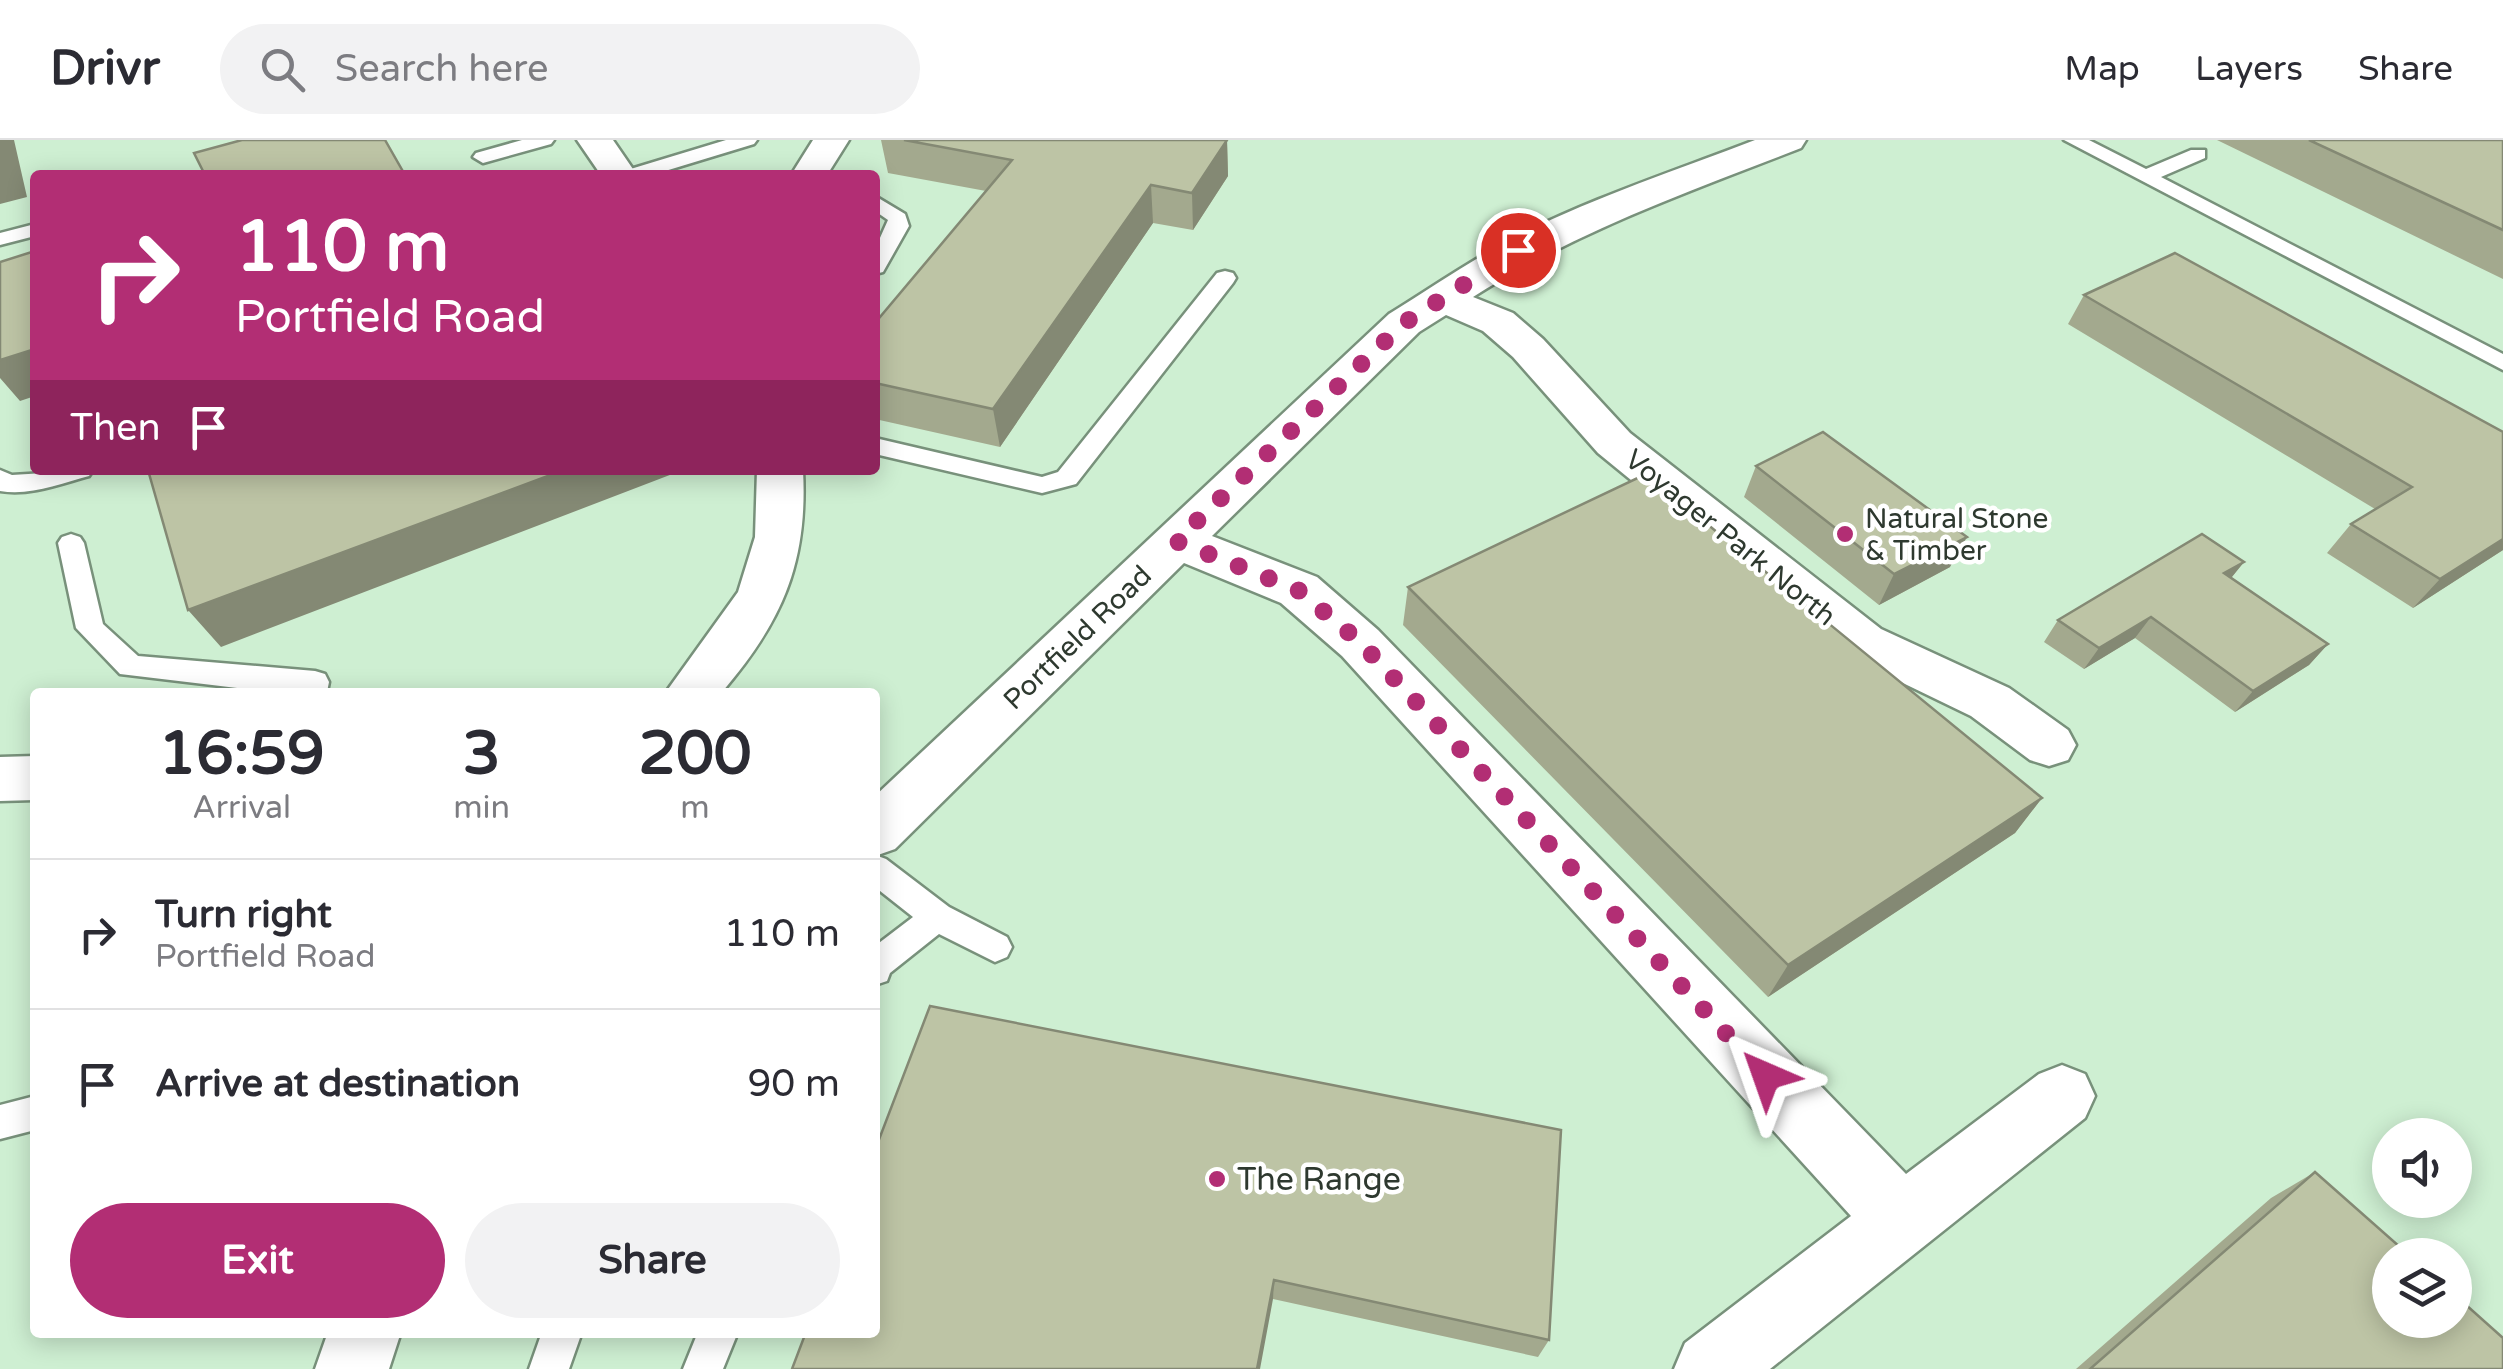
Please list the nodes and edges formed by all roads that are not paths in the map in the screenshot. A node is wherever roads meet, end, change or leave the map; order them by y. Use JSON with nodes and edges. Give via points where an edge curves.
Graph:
{"nodes":[{"id":1,"x":544,"y":140,"type":"edge"},
{"id":2,"x":595,"y":140,"type":"edge"},
{"id":3,"x":747,"y":140,"type":"edge"},
{"id":4,"x":831,"y":140,"type":"edge"},
{"id":5,"x":1788,"y":140,"type":"edge"},
{"id":6,"x":2074,"y":140,"type":"edge"},
{"id":7,"x":2198,"y":154,"type":"dead end"},
{"id":8,"x":483,"y":157,"type":"edge"},
{"id":9,"x":616,"y":170,"type":"edge"},
{"id":10,"x":648,"y":170,"type":"edge"},
{"id":11,"x":812,"y":170,"type":"edge"},
{"id":12,"x":2145,"y":176,"type":"junction"},
{"id":13,"x":880,"y":205,"type":"edge"},
{"id":14,"x":30,"y":233,"type":"edge"},
{"id":15,"x":0,"y":240,"type":"edge"},
{"id":16,"x":880,"y":259,"type":"edge"},
{"id":17,"x":1225,"y":278,"type":"dead end"},
{"id":18,"x":1439,"y":298,"type":"junction"},
{"id":19,"x":2503,"y":363,"type":"edge"},
{"id":20,"x":880,"y":447,"type":"edge"},
{"id":21,"x":61,"y":475,"type":"edge"},
{"id":22,"x":780,"y":475,"type":"edge"},
{"id":23,"x":0,"y":478,"type":"edge"},
{"id":24,"x":1176,"y":541,"type":"junction"},
{"id":25,"x":71,"y":543,"type":"dead end"},
{"id":26,"x":314,"y":688,"type":"edge"},
{"id":27,"x":696,"y":688,"type":"edge"},
{"id":28,"x":2050,"y":745,"type":"dead end"},
{"id":29,"x":30,"y":778,"type":"edge"},
{"id":30,"x":0,"y":779,"type":"edge"},
{"id":31,"x":880,"y":827,"type":"edge"},
{"id":32,"x":880,"y":872,"type":"edge"},
{"id":33,"x":936,"y":917,"type":"junction"},
{"id":34,"x":995,"y":947,"type":"dead end"},
{"id":35,"x":880,"y":961,"type":"edge"},
{"id":36,"x":2062,"y":1096,"type":"dead end"},
{"id":37,"x":30,"y":1114,"type":"edge"},
{"id":38,"x":0,"y":1122,"type":"edge"},
{"id":39,"x":1902,"y":1220,"type":"junction"},
{"id":40,"x":363,"y":1338,"type":"edge"},
{"id":41,"x":560,"y":1338,"type":"edge"},
{"id":42,"x":716,"y":1338,"type":"edge"},
{"id":43,"x":352,"y":1369,"type":"edge"},
{"id":44,"x":549,"y":1369,"type":"edge"},
{"id":45,"x":703,"y":1369,"type":"edge"},
{"id":46,"x":1711,"y":1369,"type":"edge"}],
"edges":[{"from":1,"to":8,"type":"lane"},
{"from":2,"to":9,"type":"street"},
{"from":3,"to":10,"type":"lane"},
{"from":4,"to":11,"type":"street"},
{"from":5,"to":18,"type":"street","name":"Portfield Road","via":[[1585,218]]},
{"from":6,"to":12,"type":"lane"},
{"from":7,"to":12,"type":"lane"},
{"from":12,"to":19,"type":"lane"},
{"from":13,"to":16,"type":"lane","via":[[899,226]]},
{"from":14,"to":15,"type":"lane"},
{"from":17,"to":20,"type":"lane","via":[[1067,478],[1042,485]]},
{"from":18,"to":24,"type":"street","name":"Portfield Road","via":[[1404,323]]},
{"from":18,"to":28,"type":"street","name":"Voyager Park North","via":[[1498,322],[1614,443],[1863,642],[1990,702]]},
{"from":21,"to":23,"type":"lane","via":[[30,483],[5,484]]},
{"from":22,"to":27,"type":"street","via":[[784,516],[765,590],[728,652]]},
{"from":24,"to":31,"type":"street","name":"Portfield Road"},
{"from":24,"to":39,"type":"street","via":[[1298,590],[1360,642]]},
{"from":25,"to":26,"type":"lane","via":[[90,628],[130,666],[315,682]]},
{"from":29,"to":30,"type":"street"},
{"from":32,"to":33,"type":"lane"},
{"from":33,"to":34,"type":"lane"},
{"from":33,"to":35,"type":"lane"},
{"from":36,"to":39,"type":"street"},
{"from":37,"to":38,"type":"lane"},
{"from":39,"to":46,"type":"street"},
{"from":40,"to":43,"type":"street"},
{"from":41,"to":44,"type":"lane"},
{"from":42,"to":45,"type":"lane"}]}
